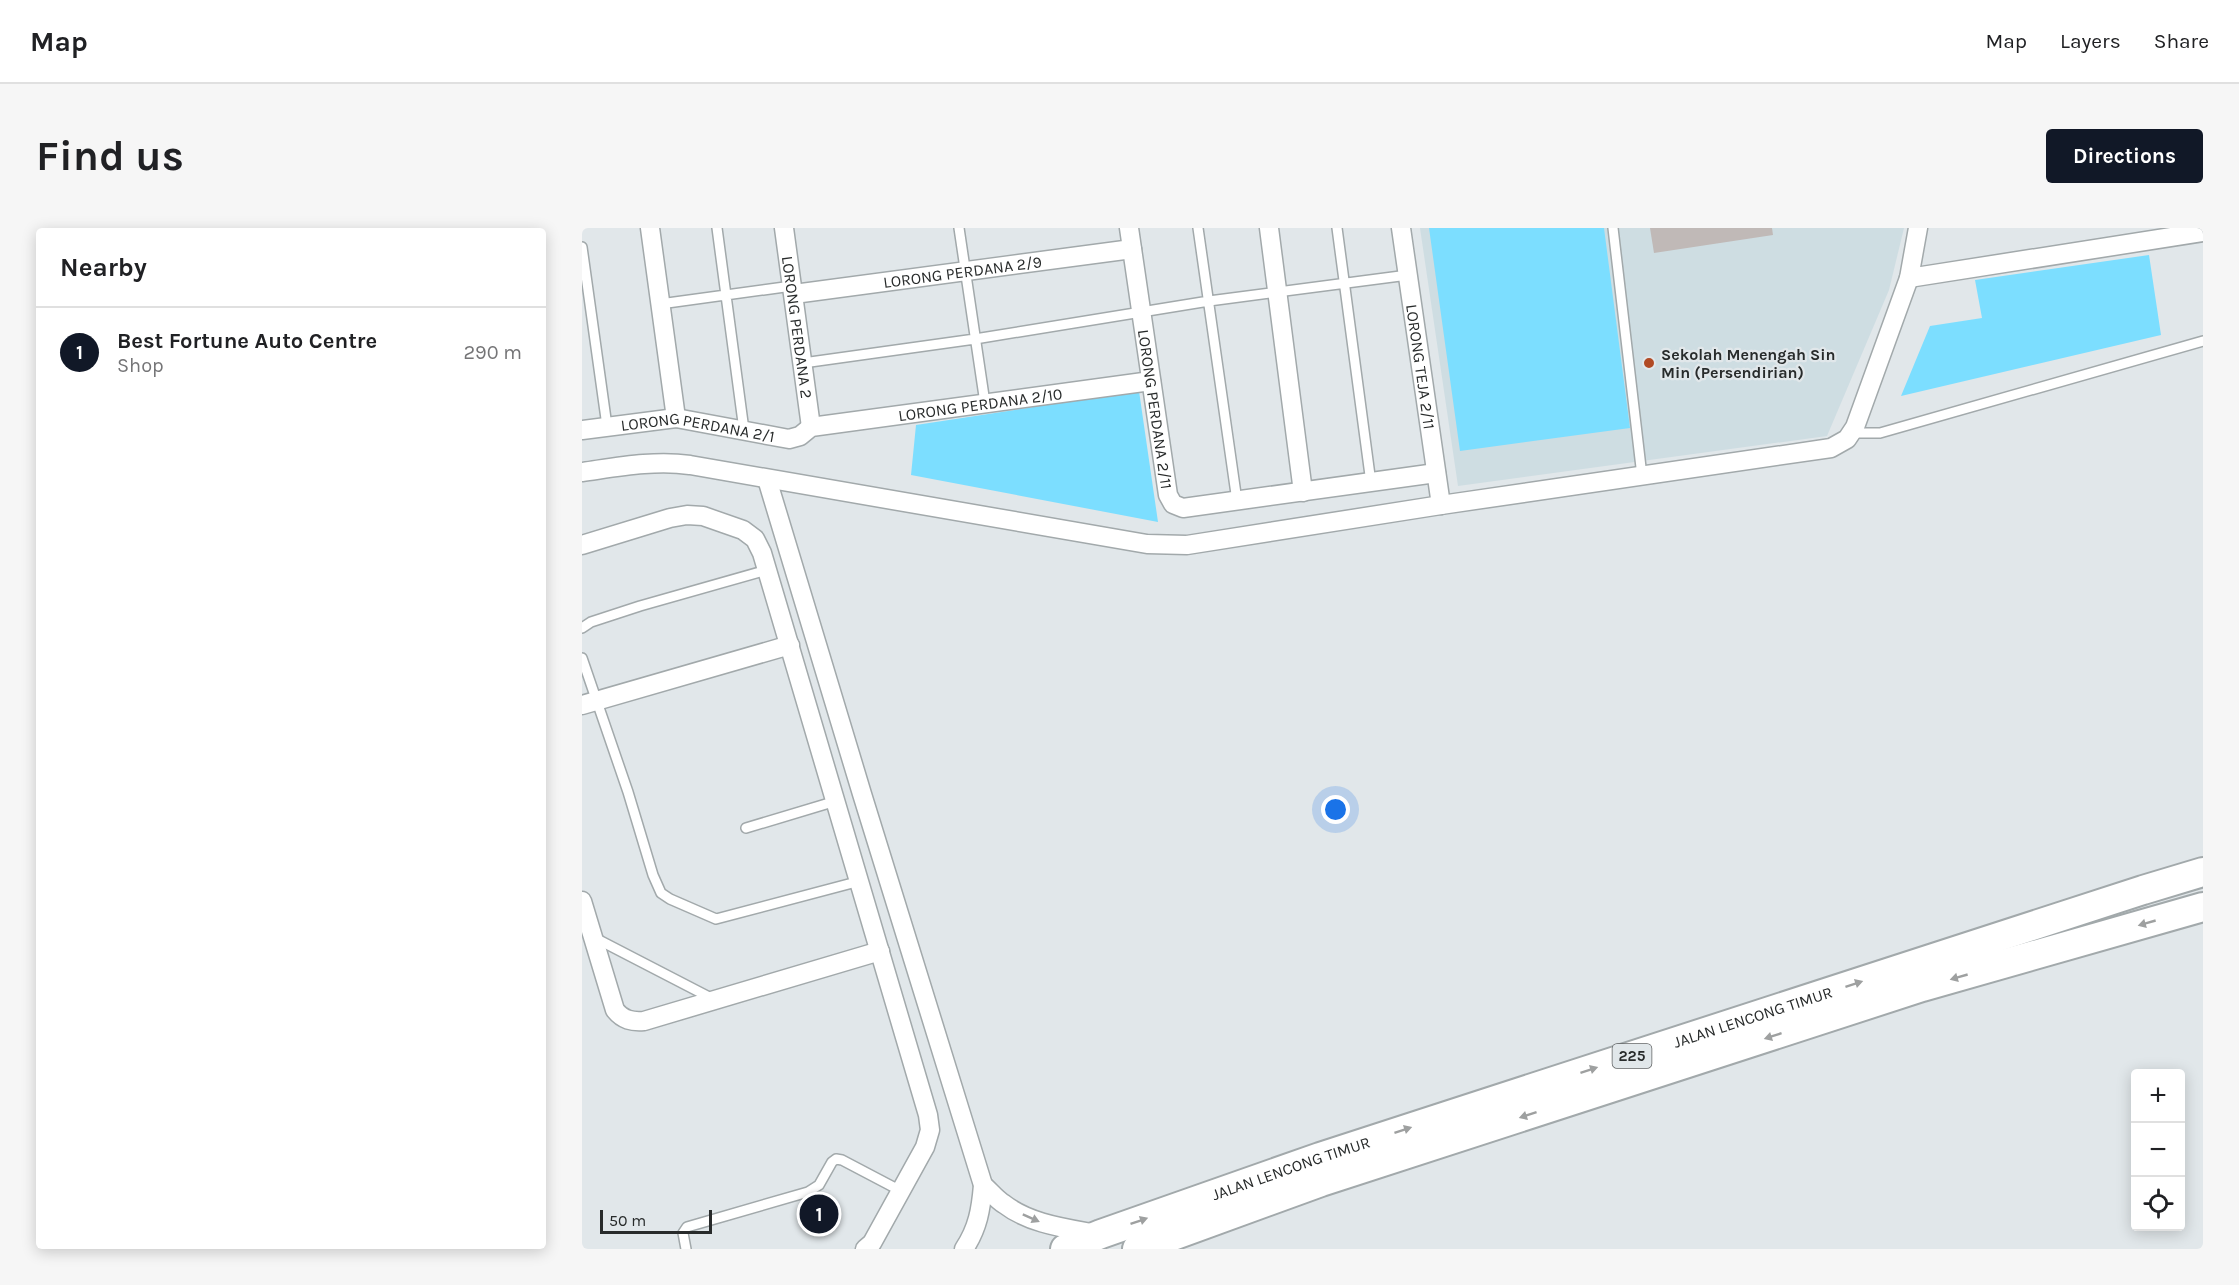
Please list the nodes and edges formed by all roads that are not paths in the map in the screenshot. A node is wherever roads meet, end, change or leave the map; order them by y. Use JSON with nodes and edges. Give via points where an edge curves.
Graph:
{"nodes":[{"id":1,"x":650,"y":228,"type":"edge"},
{"id":2,"x":717,"y":228,"type":"edge"},
{"id":3,"x":784,"y":228,"type":"edge"},
{"id":4,"x":958,"y":228,"type":"edge"},
{"id":5,"x":1129,"y":228,"type":"edge"},
{"id":6,"x":1198,"y":228,"type":"edge"},
{"id":7,"x":1269,"y":228,"type":"edge"},
{"id":8,"x":1337,"y":228,"type":"edge"},
{"id":9,"x":1401,"y":228,"type":"edge"},
{"id":10,"x":1613,"y":228,"type":"edge"},
{"id":11,"x":1918,"y":228,"type":"edge"},
{"id":12,"x":2171,"y":232,"type":"edge"},
{"id":13,"x":2203,"y":232,"type":"edge"},
{"id":14,"x":582,"y":247,"type":"edge"},
{"id":15,"x":1132,"y":249,"type":"junction"},
{"id":16,"x":965,"y":271,"type":"junction"},
{"id":17,"x":1408,"y":275,"type":"junction"},
{"id":18,"x":1909,"y":278,"type":"junction"},
{"id":19,"x":1345,"y":283,"type":"junction"},
{"id":20,"x":793,"y":290,"type":"junction"},
{"id":21,"x":1277,"y":292,"type":"junction"},
{"id":22,"x":726,"y":296,"type":"junction"},
{"id":23,"x":1209,"y":301,"type":"junction"},
{"id":24,"x":660,"y":304,"type":"junction"},
{"id":25,"x":1141,"y":312,"type":"junction"},
{"id":26,"x":975,"y":339,"type":"junction"},
{"id":27,"x":2203,"y":341,"type":"edge"},
{"id":28,"x":803,"y":363,"type":"junction"},
{"id":29,"x":1151,"y":381,"type":"junction"},
{"id":30,"x":985,"y":403,"type":"junction"},
{"id":31,"x":676,"y":418,"type":"junction"},
{"id":32,"x":607,"y":426,"type":"junction"},
{"id":33,"x":811,"y":427,"type":"junction"},
{"id":34,"x":582,"y":430,"type":"edge"},
{"id":35,"x":744,"y":430,"type":"junction"},
{"id":36,"x":1852,"y":433,"type":"junction"},
{"id":37,"x":582,"y":472,"type":"edge"},
{"id":38,"x":1436,"y":473,"type":"junction"},
{"id":39,"x":1642,"y":476,"type":"junction"},
{"id":40,"x":767,"y":479,"type":"junction"},
{"id":41,"x":1371,"y":483,"type":"junction"},
{"id":42,"x":1304,"y":492,"type":"junction"},
{"id":43,"x":1237,"y":501,"type":"junction"},
{"id":44,"x":1441,"y":505,"type":"junction"},
{"id":45,"x":582,"y":545,"type":"edge"},
{"id":46,"x":767,"y":570,"type":"junction"},
{"id":47,"x":582,"y":628,"type":"edge"},
{"id":48,"x":790,"y":645,"type":"junction"},
{"id":49,"x":582,"y":658,"type":"edge"},
{"id":50,"x":589,"y":703,"type":"edge"},
{"id":51,"x":862,"y":794,"type":"junction"},
{"id":52,"x":836,"y":801,"type":"junction"},
{"id":53,"x":746,"y":828,"type":"dead end"},
{"id":54,"x":2203,"y":872,"type":"edge"},
{"id":55,"x":860,"y":881,"type":"junction"},
{"id":56,"x":582,"y":901,"type":"edge"},
{"id":57,"x":2203,"y":907,"type":"edge"},
{"id":58,"x":593,"y":936,"type":"junction"},
{"id":59,"x":880,"y":951,"type":"junction"},
{"id":60,"x":715,"y":1000,"type":"junction"},
{"id":61,"x":983,"y":1185,"type":"junction"},
{"id":62,"x":901,"y":1191,"type":"junction"},
{"id":63,"x":1101,"y":1234,"type":"junction"},
{"id":64,"x":686,"y":1249,"type":"edge"},
{"id":65,"x":866,"y":1249,"type":"edge"},
{"id":66,"x":964,"y":1249,"type":"edge"},
{"id":67,"x":1065,"y":1249,"type":"edge"},
{"id":68,"x":1137,"y":1249,"type":"edge"}],
"edges":[{"from":1,"to":24,"type":"street"},
{"from":2,"to":22,"type":"lane"},
{"from":3,"to":20,"type":"street","name":"LORONG PERDANA 2"},
{"from":4,"to":16,"type":"lane"},
{"from":5,"to":15,"type":"street","name":"LORONG PERDANA 2/11"},
{"from":6,"to":23,"type":"lane"},
{"from":7,"to":21,"type":"street"},
{"from":8,"to":19,"type":"lane"},
{"from":9,"to":17,"type":"street","name":"LORONG TEJA 2/11"},
{"from":10,"to":39,"type":"lane"},
{"from":11,"to":18,"type":"street"},
{"from":12,"to":13,"type":"street"},
{"from":12,"to":18,"type":"street"},
{"from":14,"to":32,"type":"lane"},
{"from":15,"to":16,"type":"street","name":"LORONG PERDANA 2/9"},
{"from":15,"to":25,"type":"street","name":"LORONG PERDANA 2/11"},
{"from":16,"to":20,"type":"street","name":"LORONG PERDANA 2/9"},
{"from":16,"to":26,"type":"lane"},
{"from":17,"to":19,"type":"lane"},
{"from":17,"to":38,"type":"street","name":"LORONG TEJA 2/11"},
{"from":18,"to":36,"type":"street"},
{"from":19,"to":21,"type":"lane"},
{"from":19,"to":41,"type":"lane"},
{"from":20,"to":22,"type":"lane"},
{"from":20,"to":28,"type":"street","name":"LORONG PERDANA 2"},
{"from":21,"to":23,"type":"lane"},
{"from":21,"to":42,"type":"street"},
{"from":22,"to":24,"type":"lane"},
{"from":22,"to":35,"type":"lane"},
{"from":23,"to":25,"type":"lane"},
{"from":23,"to":43,"type":"lane"},
{"from":24,"to":31,"type":"street"},
{"from":25,"to":26,"type":"lane"},
{"from":25,"to":29,"type":"street","name":"LORONG PERDANA 2/11"},
{"from":26,"to":28,"type":"lane"},
{"from":26,"to":30,"type":"lane"},
{"from":27,"to":36,"type":"lane","via":[[1880,433]]},
{"from":28,"to":33,"type":"street","name":"LORONG PERDANA 2"},
{"from":29,"to":30,"type":"street","name":"LORONG PERDANA 2/10"},
{"from":29,"to":43,"type":"street","name":"LORONG PERDANA 2/11","via":[[1168,495],[1173,504],[1183,508]]},
{"from":30,"to":33,"type":"street","name":"LORONG PERDANA 2/10"},
{"from":31,"to":32,"type":"street","name":"LORONG PERDANA 2/1"},
{"from":31,"to":35,"type":"street","name":"LORONG PERDANA 2/1"},
{"from":32,"to":34,"type":"street","name":"LORONG PERDANA 2/1"},
{"from":33,"to":35,"type":"street","name":"LORONG PERDANA 2/1","via":[[789,440]]},
{"from":36,"to":39,"type":"street","via":[[1831,448]]},
{"from":37,"to":40,"type":"street","via":[[669,462]]},
{"from":38,"to":41,"type":"street","name":"LORONG PERDANA 2/11"},
{"from":38,"to":44,"type":"street","name":"LORONG TEJA 2/11"},
{"from":39,"to":44,"type":"street"},
{"from":40,"to":44,"type":"street","via":[[1166,545],[1187,545]]},
{"from":40,"to":51,"type":"street"},
{"from":41,"to":42,"type":"street","name":"LORONG PERDANA 2/11"},
{"from":42,"to":43,"type":"street","name":"LORONG PERDANA 2/11"},
{"from":45,"to":46,"type":"street","via":[[670,518],[703,516],[743,530],[755,539]]},
{"from":46,"to":47,"type":"lane","via":[[640,606]]},
{"from":46,"to":48,"type":"street"},
{"from":48,"to":50,"type":"street"},
{"from":48,"to":52,"type":"street"},
{"from":49,"to":50,"type":"lane"},
{"from":50,"to":55,"type":"lane","via":[[628,792],[652,875],[661,893],[670,899],[716,919]]},
{"from":51,"to":52,"type":"street"},
{"from":51,"to":61,"type":"street"},
{"from":52,"to":53,"type":"lane"},
{"from":52,"to":55,"type":"street"},
{"from":63,"to":54,"type":"highway","name":"JALAN LENCONG TIMUR","number":"225","one_way":true,"via":[[1331,1154]]},
{"from":55,"to":59,"type":"street"},
{"from":56,"to":58,"type":"street"},
{"from":57,"to":68,"type":"highway","name":"JALAN LENCONG TIMUR","number":"225","one_way":true,"via":[[1911,991],[1321,1182]]},
{"from":58,"to":60,"type":"lane"},
{"from":58,"to":60,"type":"street","via":[[615,1010],[626,1020],[644,1022]]},
{"from":59,"to":60,"type":"street"},
{"from":59,"to":62,"type":"street","via":[[930,1130]]},
{"from":61,"to":63,"type":"street","one_way":true,"via":[[1004,1205],[1033,1220]]},
{"from":61,"to":66,"type":"street","via":[[981,1216]]},
{"from":62,"to":64,"type":"lane","via":[[836,1160],[816,1188],[808,1192],[687,1227],[683,1233]]},
{"from":62,"to":65,"type":"street"},
{"from":63,"to":67,"type":"highway","name":"JALAN LENCONG TIMUR","number":"225"}]}
